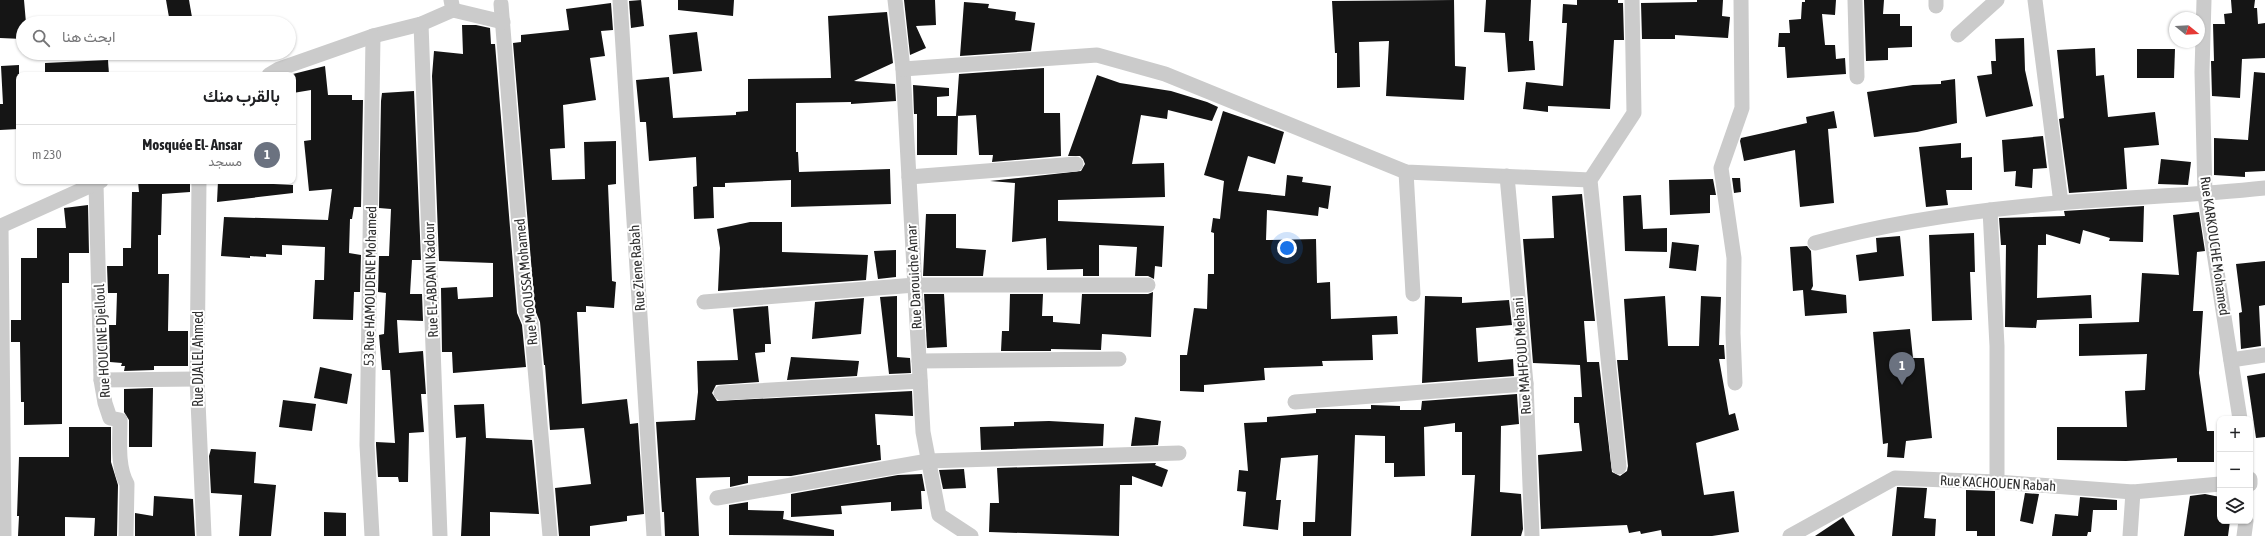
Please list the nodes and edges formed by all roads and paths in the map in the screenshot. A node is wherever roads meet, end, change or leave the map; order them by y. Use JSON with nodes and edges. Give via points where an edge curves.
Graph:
{"nodes":[{"id":1,"x":620,"y":0,"type":"edge"},
{"id":2,"x":895,"y":0,"type":"edge"},
{"id":3,"x":1632,"y":0,"type":"edge"},
{"id":4,"x":1741,"y":0,"type":"edge"},
{"id":5,"x":1855,"y":0,"type":"edge"},
{"id":6,"x":1997,"y":0,"type":"edge"},
{"id":7,"x":2035,"y":0,"type":"edge"},
{"id":8,"x":2204,"y":0,"type":"edge"},
{"id":9,"x":501,"y":4,"type":"dead end"},
{"id":10,"x":452,"y":5,"type":"edge"},
{"id":11,"x":503,"y":22,"type":"junction"},
{"id":12,"x":421,"y":24,"type":"junction"},
{"id":13,"x":1958,"y":35,"type":"dead end"},
{"id":14,"x":373,"y":36,"type":"junction"},
{"id":15,"x":903,"y":69,"type":"junction"},
{"id":16,"x":275,"y":72,"type":"edge"},
{"id":17,"x":1857,"y":77,"type":"dead end"},
{"id":18,"x":1076,"y":164,"type":"dead end"},
{"id":19,"x":1406,"y":172,"type":"junction"},
{"id":20,"x":1507,"y":176,"type":"junction"},
{"id":21,"x":909,"y":177,"type":"junction"},
{"id":22,"x":1590,"y":180,"type":"junction"},
{"id":23,"x":96,"y":184,"type":"edge"},
{"id":24,"x":98,"y":184,"type":"edge"},
{"id":25,"x":199,"y":184,"type":"edge"},
{"id":26,"x":2265,"y":188,"type":"edge"},
{"id":27,"x":2205,"y":195,"type":"junction"},
{"id":28,"x":2061,"y":203,"type":"junction"},
{"id":29,"x":1990,"y":210,"type":"junction"},
{"id":30,"x":1815,"y":242,"type":"dead end"},
{"id":31,"x":915,"y":285,"type":"junction"},
{"id":32,"x":1148,"y":285,"type":"dead end"},
{"id":33,"x":1413,"y":294,"type":"dead end"},
{"id":34,"x":704,"y":302,"type":"dead end"},
{"id":35,"x":2265,"y":355,"type":"edge"},
{"id":36,"x":1119,"y":359,"type":"dead end"},
{"id":37,"x":2231,"y":360,"type":"junction"},
{"id":38,"x":919,"y":361,"type":"junction"},
{"id":39,"x":197,"y":379,"type":"junction"},
{"id":40,"x":101,"y":380,"type":"junction"},
{"id":41,"x":920,"y":382,"type":"junction"},
{"id":42,"x":1735,"y":383,"type":"dead end"},
{"id":43,"x":1526,"y":384,"type":"junction"},
{"id":44,"x":721,"y":393,"type":"dead end"},
{"id":45,"x":1295,"y":402,"type":"dead end"},
{"id":46,"x":2240,"y":416,"type":"edge"},
{"id":47,"x":1178,"y":453,"type":"dead end"},
{"id":48,"x":928,"y":461,"type":"junction"},
{"id":49,"x":1620,"y":467,"type":"dead end"},
{"id":50,"x":1997,"y":482,"type":"junction"},
{"id":51,"x":2217,"y":484,"type":"edge"},
{"id":52,"x":2133,"y":492,"type":"junction"},
{"id":53,"x":717,"y":498,"type":"dead end"},
{"id":54,"x":2246,"y":524,"type":"edge"},
{"id":55,"x":4,"y":536,"type":"edge"},
{"id":56,"x":126,"y":536,"type":"edge"},
{"id":57,"x":204,"y":536,"type":"edge"},
{"id":58,"x":372,"y":536,"type":"edge"},
{"id":59,"x":440,"y":536,"type":"edge"},
{"id":60,"x":550,"y":536,"type":"edge"},
{"id":61,"x":654,"y":536,"type":"edge"},
{"id":62,"x":971,"y":536,"type":"edge"},
{"id":63,"x":1532,"y":536,"type":"edge"},
{"id":64,"x":1790,"y":536,"type":"edge"},
{"id":65,"x":2130,"y":536,"type":"edge"},
{"id":66,"x":2244,"y":536,"type":"edge"}],
"edges":[{"from":1,"to":61,"type":"street","name":"Rue Ziene Rabah"},
{"from":2,"to":15,"type":"street","name":"Rue Darouiche Amar"},
{"from":3,"to":22,"type":"street","via":[[1634,113]]},
{"from":4,"to":42,"type":"street","via":[[1742,108],[1721,168],[1734,258]]},
{"from":5,"to":17,"type":"street"},
{"from":6,"to":13,"type":"street"},
{"from":7,"to":28,"type":"street"},
{"from":8,"to":27,"type":"street","name":"Rue KARKOUCHE Mohamed","via":[[2202,72]]},
{"from":9,"to":11,"type":"street","name":"Rue MoOUSSA Mohamed"},
{"from":10,"to":11,"type":"street"},
{"from":10,"to":12,"type":"street"},
{"from":11,"to":60,"type":"street","name":"Rue MoOUSSA Mohamed","via":[[526,312],[531,323]]},
{"from":12,"to":14,"type":"street"},
{"from":12,"to":59,"type":"street","name":"Rue EL-ABDANI Kadour"},
{"from":14,"to":16,"type":"street"},
{"from":14,"to":58,"type":"street","name":"53 Rue HAMOUDENE Mohamed","via":[[367,445]]},
{"from":15,"to":19,"type":"street","via":[[1097,55],[1165,74]]},
{"from":15,"to":21,"type":"street","name":"Rue Darouiche Amar"},
{"from":18,"to":21,"type":"street"},
{"from":19,"to":20,"type":"street"},
{"from":19,"to":33,"type":"street"},
{"from":20,"to":22,"type":"street"},
{"from":20,"to":43,"type":"street","name":"Rue MAHFOUD Mehani"},
{"from":21,"to":31,"type":"street","name":"Rue Darouiche Amar"},
{"from":22,"to":49,"type":"street"},
{"from":23,"to":55,"type":"street","via":[[1,226]]},
{"from":24,"to":40,"type":"street","name":"Rue HOUCINE Djelloul"},
{"from":25,"to":39,"type":"street","name":"Rue DJALEL Ahmed"},
{"from":26,"to":27,"type":"street"},
{"from":27,"to":28,"type":"street"},
{"from":27,"to":37,"type":"street","name":"Rue KARKOUCHE Mohamed"},
{"from":28,"to":29,"type":"street"},
{"from":29,"to":30,"type":"street","via":[[1856,232]]},
{"from":29,"to":50,"type":"street","via":[[1997,346]]},
{"from":31,"to":32,"type":"street"},
{"from":31,"to":34,"type":"street"},
{"from":31,"to":38,"type":"street","name":"Rue Darouiche Amar"},
{"from":35,"to":37,"type":"street"},
{"from":36,"to":38,"type":"street"},
{"from":37,"to":46,"type":"street","name":"Rue KARKOUCHE Mohamed"},
{"from":38,"to":41,"type":"street","name":"Rue Darouiche Amar"},
{"from":39,"to":40,"type":"street"},
{"from":39,"to":57,"type":"street","name":"Rue DJALEL Ahmed"},
{"from":40,"to":56,"type":"street","name":"Rue HOUCINE Djelloul","via":[[104,403],[110,418],[120,420],[120,459],[127,484]]},
{"from":41,"to":44,"type":"street"},
{"from":41,"to":48,"type":"street","name":"Rue Darouiche Amar","via":[[923,432]]},
{"from":43,"to":45,"type":"street"},
{"from":43,"to":63,"type":"street","name":"Rue MAHFOUD Mehani"},
{"from":47,"to":48,"type":"street"},
{"from":48,"to":53,"type":"street"},
{"from":48,"to":62,"type":"street","name":"Rue Darouiche Amar","via":[[939,515]]},
{"from":50,"to":52,"type":"street","name":"Rue KACHOUEN Rabah"},
{"from":50,"to":64,"type":"street","name":"Rue KACHOUEN Rabah","via":[[1895,478]]},
{"from":51,"to":52,"type":"street","name":"Rue KACHOUEN Rabah"},
{"from":52,"to":65,"type":"street"},
{"from":54,"to":66,"type":"street"}]}
